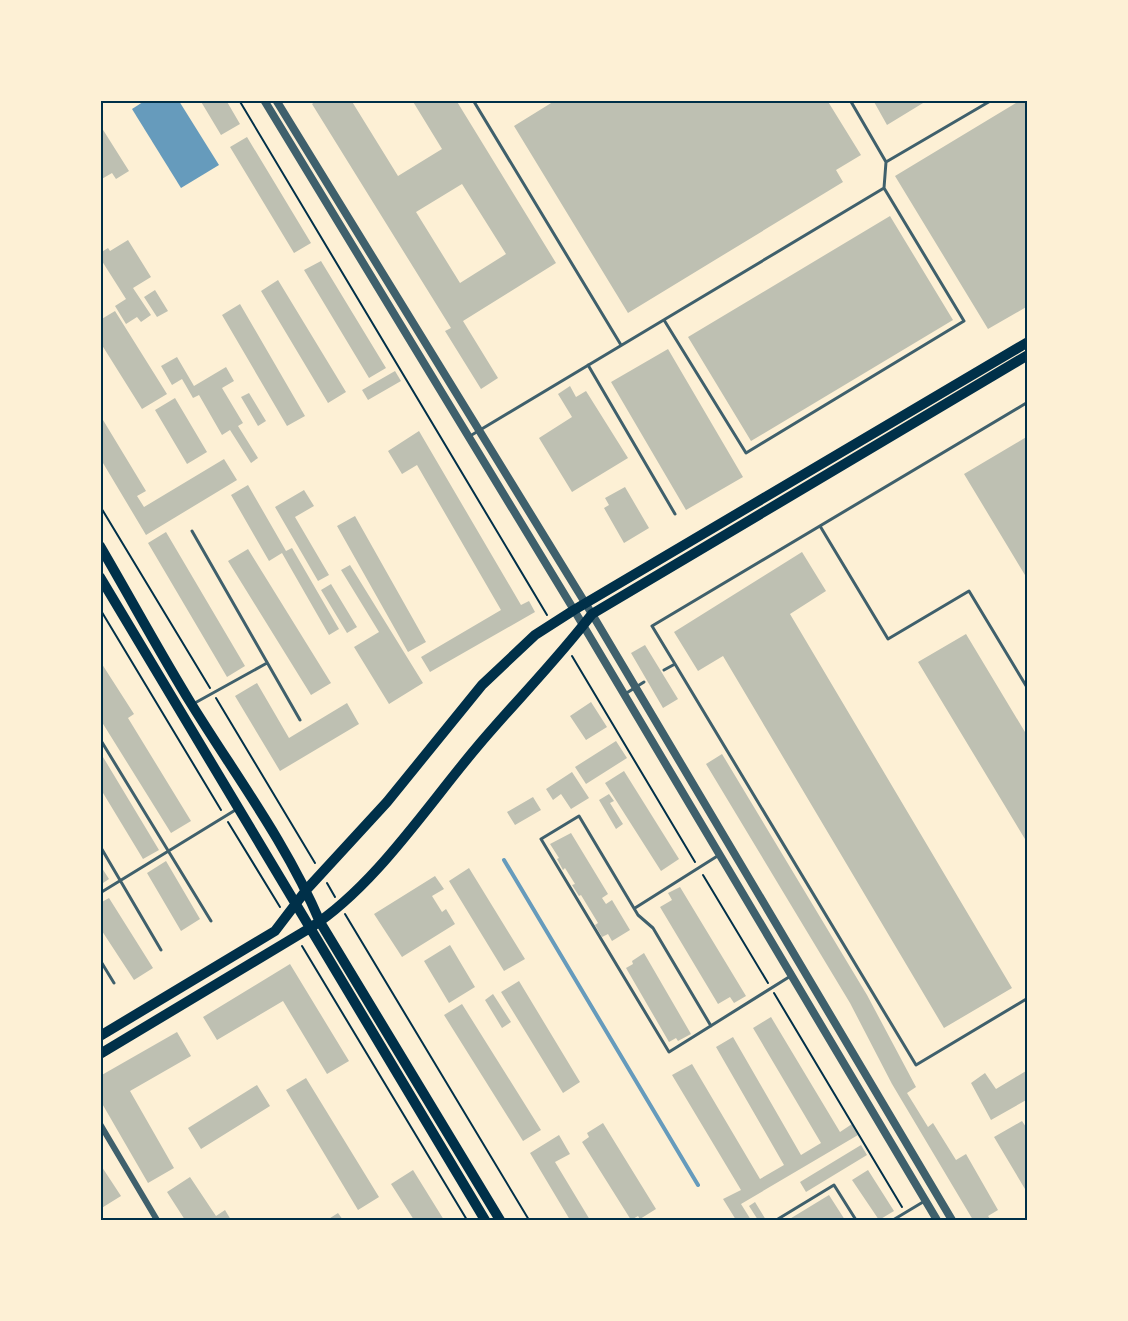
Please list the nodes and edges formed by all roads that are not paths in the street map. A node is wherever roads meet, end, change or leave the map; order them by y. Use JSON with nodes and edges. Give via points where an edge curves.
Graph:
{"nodes":[{"id":1,"x":264,"y":100,"type":"edge"},
{"id":2,"x":276,"y":100,"type":"edge"},
{"id":3,"x":473,"y":100,"type":"edge"},
{"id":4,"x":850,"y":100,"type":"edge"},
{"id":5,"x":992,"y":100,"type":"edge"},
{"id":6,"x":886,"y":162,"type":"junction"},
{"id":7,"x":884,"y":188,"type":"junction"},
{"id":8,"x":664,"y":320,"type":"junction"},
{"id":9,"x":1028,"y":342,"type":"edge"},
{"id":10,"x":621,"y":345,"type":"junction"},
{"id":11,"x":1028,"y":355,"type":"edge"},
{"id":12,"x":588,"y":365,"type":"junction"},
{"id":13,"x":1028,"y":402,"type":"edge"},
{"id":14,"x":478,"y":431,"type":"junction"},
{"id":15,"x":469,"y":437,"type":"junction"},
{"id":16,"x":675,"y":514,"type":"dead end"},
{"id":17,"x":820,"y":526,"type":"junction"},
{"id":18,"x":192,"y":531,"type":"dead end"},
{"id":19,"x":100,"y":546,"type":"edge"},
{"id":20,"x":100,"y":577,"type":"edge"},
{"id":21,"x":574,"y":610,"type":"junction"},
{"id":22,"x":588,"y":610,"type":"junction"},
{"id":23,"x":583,"y":626,"type":"junction"},
{"id":24,"x":267,"y":663,"type":"junction"},
{"id":25,"x":675,"y":664,"type":"junction"},
{"id":26,"x":664,"y":670,"type":"dead end"},
{"id":27,"x":644,"y":682,"type":"dead end"},
{"id":28,"x":634,"y":688,"type":"junction"},
{"id":29,"x":1028,"y":688,"type":"edge"},
{"id":30,"x":623,"y":694,"type":"junction"},
{"id":31,"x":192,"y":705,"type":"junction"},
{"id":32,"x":300,"y":720,"type":"dead end"},
{"id":33,"x":100,"y":739,"type":"edge"},
{"id":34,"x":238,"y":808,"type":"junction"},
{"id":35,"x":100,"y":846,"type":"edge"},
{"id":36,"x":168,"y":851,"type":"junction"},
{"id":37,"x":719,"y":855,"type":"junction"},
{"id":38,"x":121,"y":881,"type":"junction"},
{"id":39,"x":306,"y":889,"type":"junction"},
{"id":40,"x":100,"y":893,"type":"edge"},
{"id":41,"x":295,"y":904,"type":"junction"},
{"id":42,"x":635,"y":908,"type":"junction"},
{"id":43,"x":212,"y":921,"type":"dead end"},
{"id":44,"x":320,"y":922,"type":"junction"},
{"id":45,"x":310,"y":928,"type":"junction"},
{"id":46,"x":161,"y":950,"type":"dead end"},
{"id":47,"x":100,"y":960,"type":"edge"},
{"id":48,"x":791,"y":976,"type":"junction"},
{"id":49,"x":114,"y":983,"type":"dead end"},
{"id":50,"x":1028,"y":998,"type":"edge"},
{"id":51,"x":711,"y":1026,"type":"junction"},
{"id":52,"x":100,"y":1036,"type":"edge"},
{"id":53,"x":100,"y":1054,"type":"edge"},
{"id":54,"x":100,"y":1124,"type":"edge"},
{"id":55,"x":925,"y":1201,"type":"junction"},
{"id":56,"x":778,"y":1219,"type":"edge"},
{"id":57,"x":157,"y":1221,"type":"edge"},
{"id":58,"x":485,"y":1221,"type":"edge"},
{"id":59,"x":500,"y":1221,"type":"edge"},
{"id":60,"x":856,"y":1221,"type":"edge"},
{"id":61,"x":892,"y":1221,"type":"edge"},
{"id":62,"x":937,"y":1221,"type":"edge"},
{"id":63,"x":952,"y":1221,"type":"edge"}],
"edges":[{"from":1,"to":15,"type":"street"},
{"from":2,"to":14,"type":"street"},
{"from":3,"to":10,"type":"lane"},
{"from":4,"to":6,"type":"lane"},
{"from":5,"to":6,"type":"lane"},
{"from":6,"to":7,"type":"lane"},
{"from":7,"to":8,"type":"lane"},
{"from":7,"to":8,"type":"lane","via":[[964,321],[746,453]]},
{"from":8,"to":10,"type":"lane"},
{"from":9,"to":22,"type":"main road"},
{"from":10,"to":12,"type":"lane"},
{"from":11,"to":22,"type":"main road"},
{"from":12,"to":14,"type":"lane"},
{"from":12,"to":16,"type":"lane"},
{"from":13,"to":17,"type":"lane"},
{"from":14,"to":15,"type":"lane"},
{"from":14,"to":22,"type":"street"},
{"from":15,"to":21,"type":"street"},
{"from":17,"to":25,"type":"lane","via":[[652,626]]},
{"from":17,"to":29,"type":"lane","via":[[888,639],[969,591]]},
{"from":18,"to":24,"type":"lane"},
{"from":19,"to":31,"type":"main road"},
{"from":20,"to":34,"type":"main road"},
{"from":21,"to":22,"type":"main road"},
{"from":21,"to":23,"type":"street"},
{"from":21,"to":39,"type":"main road","via":[[535,635],[482,685],[387,802]]},
{"from":22,"to":23,"type":"main road"},
{"from":22,"to":28,"type":"street"},
{"from":23,"to":30,"type":"street"},
{"from":23,"to":44,"type":"main road","via":[[479,744],[369,879]]},
{"from":24,"to":31,"type":"lane"},
{"from":24,"to":32,"type":"lane"},
{"from":25,"to":26,"type":"lane"},
{"from":25,"to":50,"type":"lane","via":[[916,1065]]},
{"from":27,"to":28,"type":"lane"},
{"from":28,"to":30,"type":"lane"},
{"from":28,"to":63,"type":"street"},
{"from":30,"to":37,"type":"street"},
{"from":31,"to":39,"type":"main road"},
{"from":33,"to":36,"type":"lane"},
{"from":34,"to":36,"type":"lane"},
{"from":34,"to":41,"type":"main road"},
{"from":35,"to":38,"type":"lane"},
{"from":36,"to":38,"type":"lane"},
{"from":36,"to":43,"type":"lane"},
{"from":37,"to":42,"type":"lane"},
{"from":37,"to":48,"type":"street"},
{"from":38,"to":40,"type":"lane"},
{"from":38,"to":46,"type":"lane"},
{"from":39,"to":41,"type":"main road"},
{"from":39,"to":44,"type":"main road"},
{"from":41,"to":45,"type":"main road"},
{"from":41,"to":52,"type":"main road","via":[[274,931]]},
{"from":42,"to":51,"type":"lane","via":[[653,928]]},
{"from":42,"to":51,"type":"lane","via":[[579,816],[541,839],[669,1052]]},
{"from":44,"to":45,"type":"main road"},
{"from":44,"to":59,"type":"main road"},
{"from":45,"to":53,"type":"main road"},
{"from":45,"to":58,"type":"main road"},
{"from":47,"to":49,"type":"lane"},
{"from":48,"to":51,"type":"lane"},
{"from":48,"to":55,"type":"street"},
{"from":54,"to":57,"type":"street"},
{"from":55,"to":61,"type":"lane"},
{"from":55,"to":62,"type":"street"},
{"from":56,"to":60,"type":"lane","via":[[834,1185]]}]}
